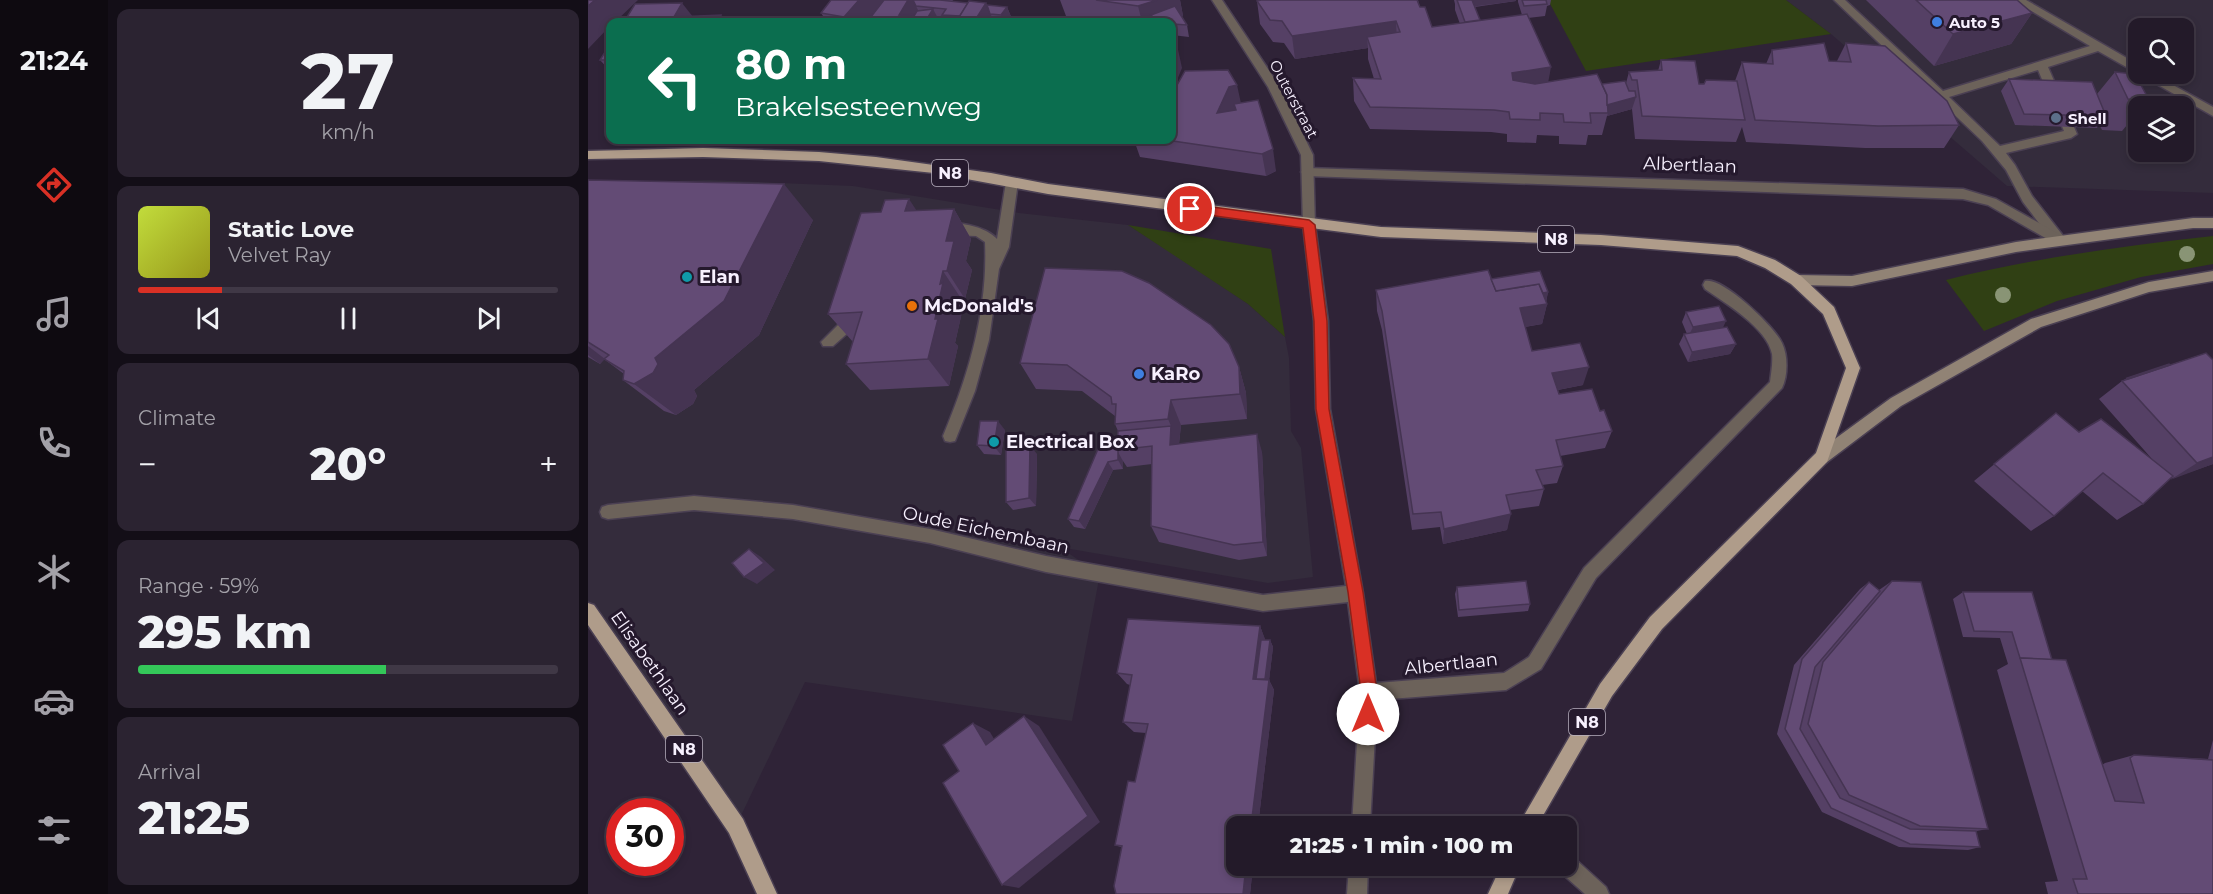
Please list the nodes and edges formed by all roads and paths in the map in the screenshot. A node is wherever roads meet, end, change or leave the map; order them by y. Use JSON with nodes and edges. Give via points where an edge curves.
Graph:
{"nodes":[{"id":1,"x":1217,"y":0,"type":"edge"},
{"id":2,"x":1839,"y":0,"type":"edge"},
{"id":3,"x":2018,"y":0,"type":"edge"},
{"id":4,"x":2099,"y":47,"type":"junction"},
{"id":5,"x":2041,"y":63,"type":"junction"},
{"id":6,"x":2128,"y":64,"type":"edge"},
{"id":7,"x":2163,"y":84,"type":"edge"},
{"id":8,"x":1940,"y":96,"type":"junction"},
{"id":9,"x":2213,"y":112,"type":"edge"},
{"id":10,"x":1998,"y":151,"type":"junction"},
{"id":11,"x":588,"y":155,"type":"edge"},
{"id":12,"x":1307,"y":172,"type":"junction"},
{"id":13,"x":1012,"y":182,"type":"junction"},
{"id":14,"x":2213,"y":223,"type":"edge"},
{"id":15,"x":1309,"y":225,"type":"junction"},
{"id":16,"x":938,"y":231,"type":"edge"},
{"id":17,"x":2060,"y":240,"type":"junction"},
{"id":18,"x":994,"y":265,"type":"junction"},
{"id":19,"x":2213,"y":276,"type":"edge"},
{"id":20,"x":1796,"y":280,"type":"junction"},
{"id":21,"x":1710,"y":285,"type":"dead end"},
{"id":22,"x":856,"y":293,"type":"edge"},
{"id":23,"x":828,"y":342,"type":"edge"},
{"id":24,"x":950,"y":436,"type":"dead end"},
{"id":25,"x":1822,"y":457,"type":"junction"},
{"id":26,"x":608,"y":512,"type":"dead end"},
{"id":27,"x":1355,"y":592,"type":"junction"},
{"id":28,"x":588,"y":611,"type":"edge"},
{"id":29,"x":1369,"y":692,"type":"junction"},
{"id":30,"x":1362,"y":816,"type":"edge"},
{"id":31,"x":1533,"y":816,"type":"edge"},
{"id":32,"x":1577,"y":874,"type":"edge"},
{"id":33,"x":1358,"y":876,"type":"edge"},
{"id":34,"x":1506,"y":876,"type":"edge"},
{"id":35,"x":767,"y":894,"type":"edge"},
{"id":36,"x":1357,"y":894,"type":"edge"},
{"id":37,"x":1498,"y":894,"type":"edge"},
{"id":38,"x":1599,"y":894,"type":"edge"}],
"edges":[{"from":1,"to":12,"type":"street","name":"Outerstraat","via":[[1274,87],[1306,155]]},
{"from":2,"to":8,"type":"street"},
{"from":3,"to":4,"type":"street"},
{"from":4,"to":5,"type":"street"},
{"from":4,"to":6,"type":"street"},
{"from":5,"to":8,"type":"street"},
{"from":5,"to":10,"type":"street","via":[[2071,134]]},
{"from":7,"to":9,"type":"street"},
{"from":8,"to":10,"type":"street"},
{"from":10,"to":17,"type":"street","via":[[2027,199]]},
{"from":11,"to":13,"type":"main road","number":"N8","via":[[822,155]]},
{"from":12,"to":15,"type":"street","name":"Outerstraat"},
{"from":12,"to":17,"type":"street","name":"Albertlaan","via":[[1963,194],[1992,202]]},
{"from":13,"to":15,"type":"main road","number":"N8"},
{"from":13,"to":18,"type":"street","via":[[1002,247]]},
{"from":14,"to":17,"type":"main road"},
{"from":15,"to":20,"type":"main road","number":"N8","via":[[1381,232],[1601,240],[1738,252],[1770,264]]},
{"from":15,"to":27,"type":"street","name":"Outerstraat","via":[[1320,321],[1323,409]]},
{"from":16,"to":18,"type":"street","via":[[979,231],[991,240]]},
{"from":17,"to":20,"type":"main road","via":[[1852,281]]},
{"from":18,"to":24,"type":"street","via":[[969,392]]},
{"from":19,"to":25,"type":"main road","via":[[2149,287],[2036,323],[1896,402]]},
{"from":20,"to":25,"type":"main road","number":"N8","via":[[1829,311],[1853,368]]},
{"from":21,"to":29,"type":"street","name":"Albertlaan","via":[[1763,326],[1770,336],[1779,353],[1777,384],[1590,573],[1534,663],[1506,681]]},
{"from":22,"to":23,"type":"street","via":[[845,327]]},
{"from":25,"to":31,"type":"main road","number":"N8","via":[[1656,623],[1606,690]]},
{"from":26,"to":27,"type":"street","name":"Oude Eichembaan","via":[[694,503],[793,512],[1263,603]]},
{"from":27,"to":29,"type":"street","name":"Outerstraat"},
{"from":28,"to":35,"type":"main road","name":"Elisabethlaan","number":"N8","via":[[736,826]]},
{"from":29,"to":30,"type":"street","name":"Outerstraat"},
{"from":32,"to":38,"type":"street"},
{"from":33,"to":36,"type":"street"},
{"from":34,"to":37,"type":"main road"}]}
